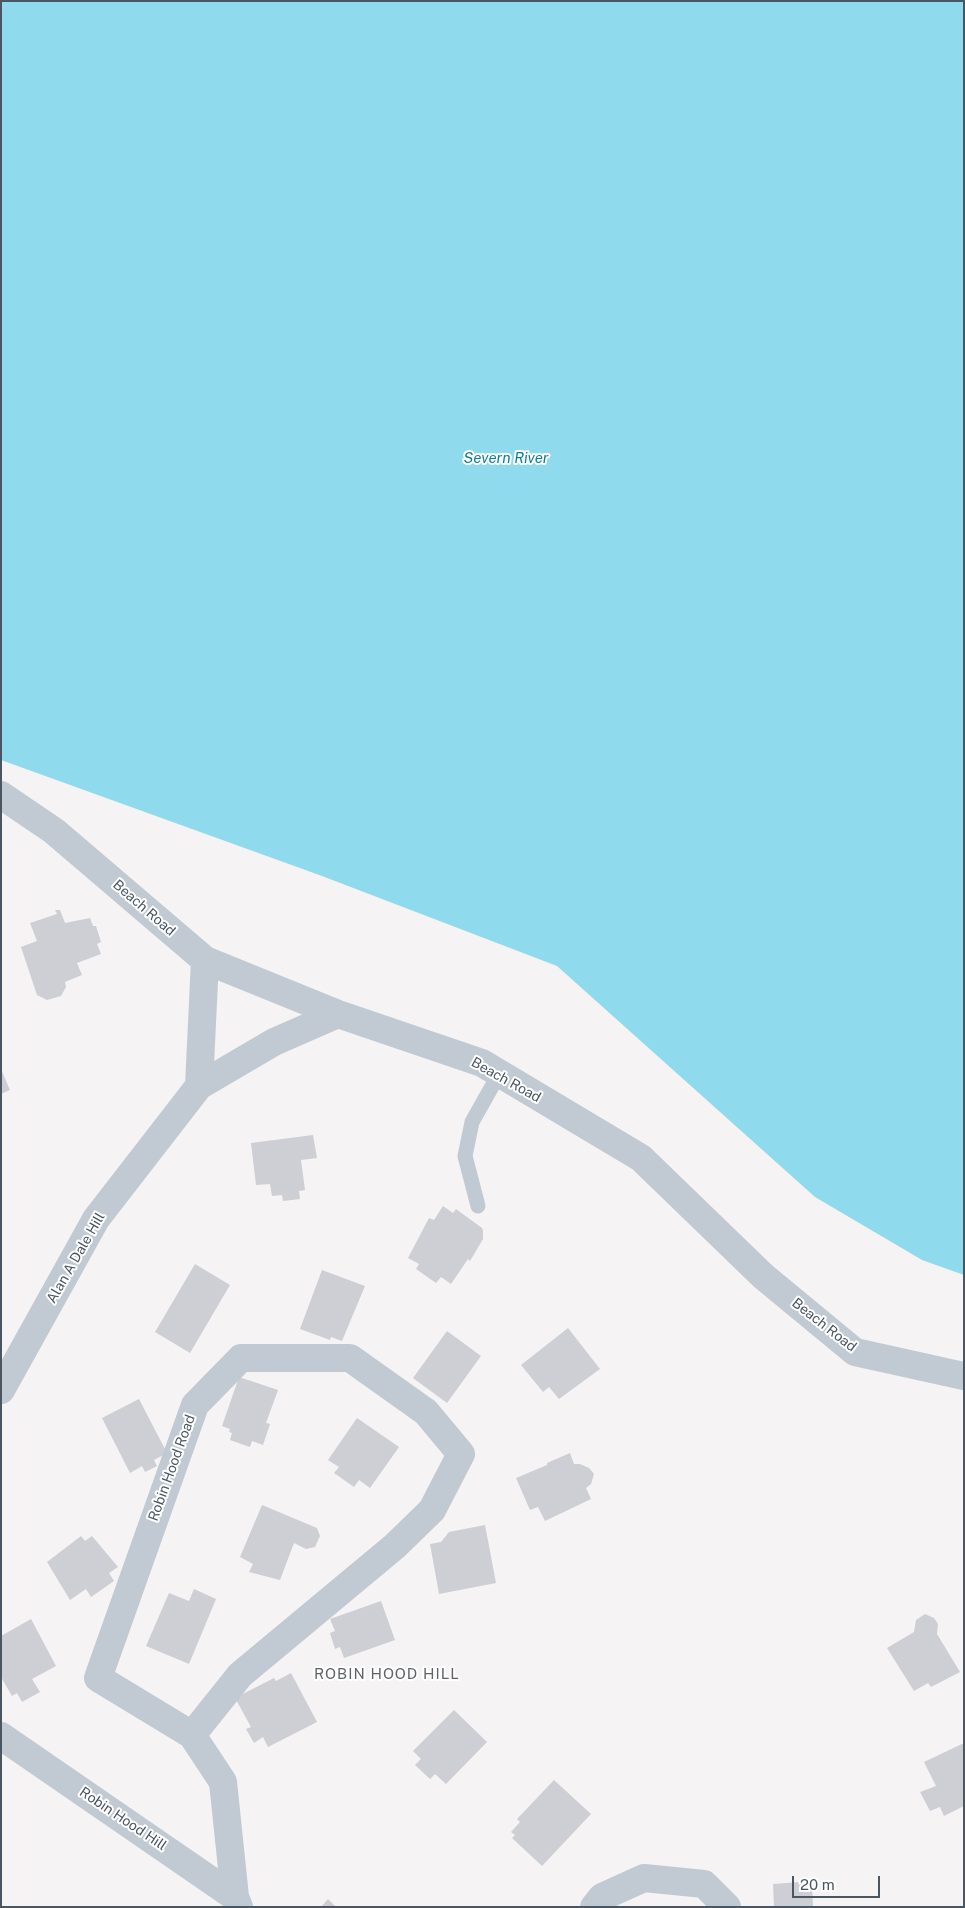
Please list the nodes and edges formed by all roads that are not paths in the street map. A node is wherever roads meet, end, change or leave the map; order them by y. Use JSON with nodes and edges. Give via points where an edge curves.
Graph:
{"nodes":[{"id":1,"x":1,"y":795,"type":"edge"},
{"id":2,"x":205,"y":960,"type":"junction"},
{"id":3,"x":338,"y":1014,"type":"junction"},
{"id":4,"x":499,"y":1074,"type":"junction"},
{"id":5,"x":199,"y":1086,"type":"junction"},
{"id":6,"x":478,"y":1206,"type":"dead end"},
{"id":7,"x":964,"y":1376,"type":"edge"},
{"id":8,"x":1,"y":1390,"type":"edge"},
{"id":9,"x":192,"y":1735,"type":"junction"},
{"id":10,"x":1,"y":1736,"type":"edge"},
{"id":11,"x":237,"y":1902,"type":"edge"},
{"id":12,"x":594,"y":1907,"type":"edge"},
{"id":13,"x":727,"y":1907,"type":"edge"}],
"edges":[{"from":1,"to":2,"type":"street","name":"Beach Road","via":[[54,831]]},
{"from":2,"to":3,"type":"street","name":"Beach Road"},
{"from":2,"to":5,"type":"street"},
{"from":3,"to":4,"type":"street","name":"Beach Road","via":[[482,1063]]},
{"from":3,"to":5,"type":"street","name":"Alan A Dale Hill","via":[[274,1042]]},
{"from":4,"to":6,"type":"lane","via":[[472,1122],[465,1156]]},
{"from":4,"to":7,"type":"street","name":"Beach Road","via":[[641,1158],[763,1276],[855,1352]]},
{"from":5,"to":8,"type":"street","name":"Alan A Dale Hill","via":[[96,1219]]},
{"from":9,"to":9,"type":"street","name":"Robin Hood Road","via":[[98,1678],[195,1405],[241,1358],[350,1358],[426,1412],[461,1454],[432,1510],[395,1546],[240,1675]]},
{"from":9,"to":11,"type":"street","name":"Robin Hood Road","via":[[223,1782]]},
{"from":10,"to":11,"type":"street","name":"Robin Hood Hill"},
{"from":12,"to":13,"type":"street","via":[[602,1897],[644,1878],[704,1884]]}]}
